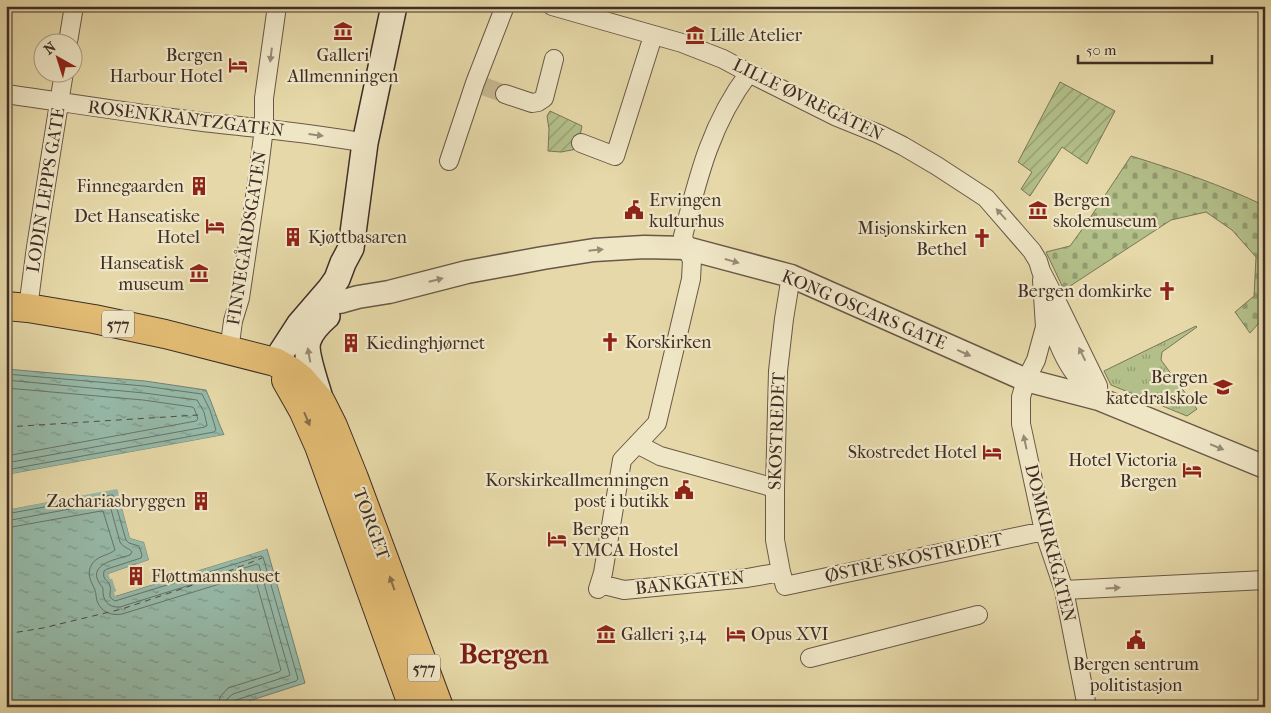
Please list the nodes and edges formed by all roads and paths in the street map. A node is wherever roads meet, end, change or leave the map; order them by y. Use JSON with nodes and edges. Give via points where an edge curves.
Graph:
{"nodes":[{"id":1,"x":74,"y":6,"type":"edge"},
{"id":2,"x":277,"y":6,"type":"edge"},
{"id":3,"x":394,"y":6,"type":"edge"},
{"id":4,"x":505,"y":6,"type":"edge"},
{"id":5,"x":552,"y":6,"type":"edge"},
{"id":6,"x":70,"y":32,"type":"edge"},
{"id":7,"x":653,"y":36,"type":"junction"},
{"id":8,"x":554,"y":59,"type":"dead end"},
{"id":9,"x":748,"y":73,"type":"junction"},
{"id":10,"x":62,"y":82,"type":"edge"},
{"id":11,"x":6,"y":94,"type":"edge"},
{"id":12,"x":505,"y":94,"type":"tunnel mouth"},
{"id":13,"x":59,"y":102,"type":"junction"},
{"id":14,"x":264,"y":128,"type":"junction"},
{"id":15,"x":365,"y":143,"type":"junction"},
{"id":16,"x":581,"y":143,"type":"dead end"},
{"id":17,"x":449,"y":160,"type":"dead end"},
{"id":18,"x":351,"y":248,"type":"junction"},
{"id":19,"x":686,"y":248,"type":"junction"},
{"id":20,"x":1041,"y":271,"type":"junction"},
{"id":21,"x":791,"y":276,"type":"junction"},
{"id":22,"x":1044,"y":299,"type":"junction"},
{"id":23,"x":340,"y":302,"type":"junction"},
{"id":24,"x":17,"y":307,"type":"edge"},
{"id":25,"x":229,"y":351,"type":"junction"},
{"id":26,"x":274,"y":362,"type":"junction"},
{"id":27,"x":1026,"y":380,"type":"junction"},
{"id":28,"x":1100,"y":399,"type":"junction"},
{"id":29,"x":321,"y":402,"type":"junction"},
{"id":30,"x":638,"y":444,"type":"junction"},
{"id":31,"x":1265,"y":467,"type":"edge"},
{"id":32,"x":775,"y":488,"type":"junction"},
{"id":33,"x":1044,"y":531,"type":"junction"},
{"id":34,"x":783,"y":579,"type":"junction"},
{"id":35,"x":1265,"y":580,"type":"edge"},
{"id":36,"x":1064,"y":590,"type":"junction"},
{"id":37,"x":978,"y":614,"type":"dead end"},
{"id":38,"x":810,"y":658,"type":"dead end"},
{"id":39,"x":413,"y":707,"type":"edge"},
{"id":40,"x":438,"y":707,"type":"edge"},
{"id":41,"x":1087,"y":707,"type":"edge"}],
"edges":[{"from":1,"to":6,"type":"street"},
{"from":2,"to":14,"type":"street","name":"FINNEGÅRDSGATEN","one_way":true,"via":[[264,98]]},
{"from":3,"to":15,"type":"main road"},
{"from":4,"to":17,"type":"street"},
{"from":5,"to":7,"type":"street","name":"LILLE ØVREGATEN"},
{"from":7,"to":9,"type":"street","name":"LILLE ØVREGATEN","via":[[682,43]]},
{"from":7,"to":16,"type":"street","via":[[615,156]]},
{"from":8,"to":12,"type":"street","via":[[544,98],[532,103]]},
{"from":9,"to":19,"type":"street","via":[[735,91],[708,148],[683,236]]},
{"from":20,"to":9,"type":"street","name":"LILLE ØVREGATEN","one_way":true,"via":[[1032,251],[986,198],[879,134]]},
{"from":10,"to":13,"type":"street","name":"LODIN LEPPS GATE"},
{"from":11,"to":13,"type":"street","name":"ROSENKRANTZGATEN"},
{"from":13,"to":14,"type":"street","name":"ROSENKRANTZGATEN"},
{"from":13,"to":24,"type":"street","name":"LODIN LEPPS GATE","via":[[36,247]]},
{"from":14,"to":15,"type":"street","name":"ROSENKRANTZGATEN","one_way":true},
{"from":14,"to":25,"type":"street","name":"FINNEGÅRDSGATEN","via":[[240,298]]},
{"from":15,"to":18,"type":"main road"},
{"from":18,"to":23,"type":"main road","via":[[356,262]]},
{"from":18,"to":26,"type":"main road","via":[[337,279]]},
{"from":19,"to":21,"type":"street","name":"KONG OSCARS GATE","one_way":true},
{"from":23,"to":19,"type":"street","name":"KONG OSCARS GATE","one_way":true,"via":[[467,272],[586,251]]},
{"from":19,"to":30,"type":"street","via":[[692,260],[691,279],[658,424]]},
{"from":20,"to":22,"type":"street"},
{"from":28,"to":20,"type":"street","one_way":true,"via":[[1098,386]]},
{"from":21,"to":27,"type":"street","name":"KONG OSCARS GATE","one_way":true},
{"from":21,"to":32,"type":"street","name":"SKOSTREDET","via":[[778,371]]},
{"from":22,"to":27,"type":"street","name":"DOMKIRKEGATEN","via":[[1042,342]]},
{"from":22,"to":28,"type":"street","via":[[1067,362],[1076,376]]},
{"from":29,"to":23,"type":"main road","one_way":true,"via":[[307,342],[313,330]]},
{"from":24,"to":25,"type":"main road","number":"577","via":[[94,319]]},
{"from":25,"to":26,"type":"main road","name":"TORGET","number":"577"},
{"from":26,"to":29,"type":"main road","name":"TORGET","number":"577","via":[[301,379]]},
{"from":26,"to":39,"type":"main road","name":"TORGET","number":"577","one_way":true,"via":[[293,390],[319,446]]},
{"from":27,"to":28,"type":"street","name":"KONG OSCARS GATE"},
{"from":33,"to":27,"type":"street","name":"DOMKIRKEGATEN","one_way":true,"via":[[1021,424],[1021,397]]},
{"from":28,"to":31,"type":"street","name":"KONG OSCARS GATE","one_way":true},
{"from":40,"to":29,"type":"main road","name":"TORGET","number":"577","one_way":true,"via":[[346,459]]},
{"from":30,"to":32,"type":"street","via":[[660,456]]},
{"from":30,"to":34,"type":"street","name":"BANKGATEN","via":[[622,460],[599,587],[624,590],[747,578]]},
{"from":32,"to":34,"type":"street","name":"SKOSTREDET","via":[[775,540]]},
{"from":33,"to":34,"type":"street","name":"ØSTRE SKOSTREDET"},
{"from":33,"to":36,"type":"street","name":"DOMKIRKEGATEN"},
{"from":36,"to":35,"type":"street","one_way":true,"via":[[1168,592],[1231,588]]},
{"from":36,"to":41,"type":"street","name":"DOMKIRKEGATEN"},
{"from":37,"to":38,"type":"street"}]}
